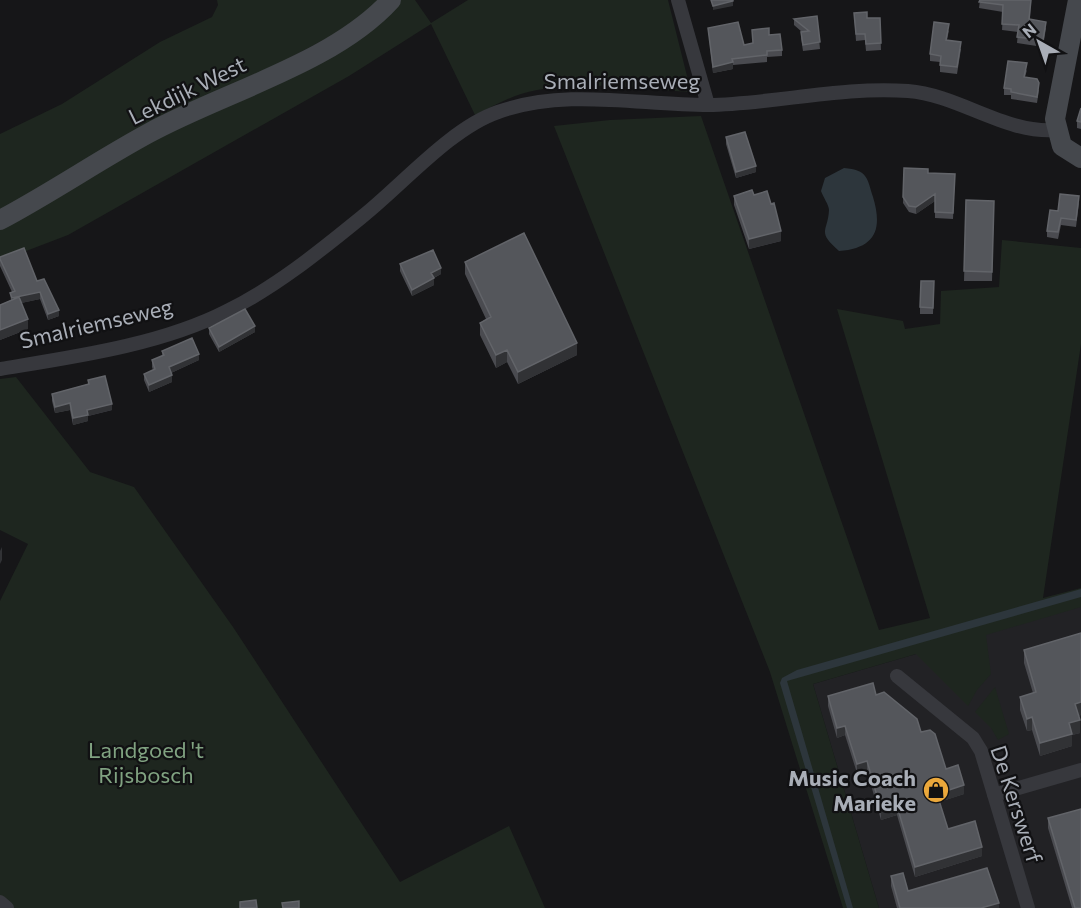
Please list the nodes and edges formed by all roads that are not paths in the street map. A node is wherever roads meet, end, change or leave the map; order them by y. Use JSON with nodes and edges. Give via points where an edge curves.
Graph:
{"nodes":[{"id":1,"x":391,"y":0,"type":"edge"},
{"id":2,"x":678,"y":0,"type":"edge"},
{"id":3,"x":1078,"y":0,"type":"edge"},
{"id":4,"x":708,"y":105,"type":"junction"},
{"id":5,"x":1056,"y":130,"type":"junction"},
{"id":6,"x":1081,"y":158,"type":"edge"},
{"id":7,"x":0,"y":220,"type":"edge"},
{"id":8,"x":0,"y":369,"type":"edge"},
{"id":9,"x":897,"y":676,"type":"dead end"},
{"id":10,"x":1081,"y":770,"type":"edge"},
{"id":11,"x":994,"y":795,"type":"junction"},
{"id":12,"x":0,"y":902,"type":"edge"},
{"id":13,"x":8,"y":908,"type":"edge"},
{"id":14,"x":1028,"y":908,"type":"edge"}],
"edges":[{"from":1,"to":7,"type":"street","name":"Lekdijk West","via":[[338,44],[149,133]]},
{"from":2,"to":4,"type":"street"},
{"from":3,"to":5,"type":"street"},
{"from":4,"to":5,"type":"street","name":"Smalriemseweg","via":[[909,91],[968,105],[1025,128]]},
{"from":4,"to":8,"type":"street","name":"Smalriemseweg","via":[[611,99],[544,100],[496,112],[453,138],[363,216],[272,285],[226,312],[147,340]]},
{"from":5,"to":6,"type":"street","via":[[1062,146]]},
{"from":9,"to":11,"type":"street","name":"De Kerswerf","via":[[974,738]]},
{"from":10,"to":11,"type":"street"},
{"from":11,"to":14,"type":"street","name":"De Kerswerf"},
{"from":12,"to":13,"type":"street"}]}
